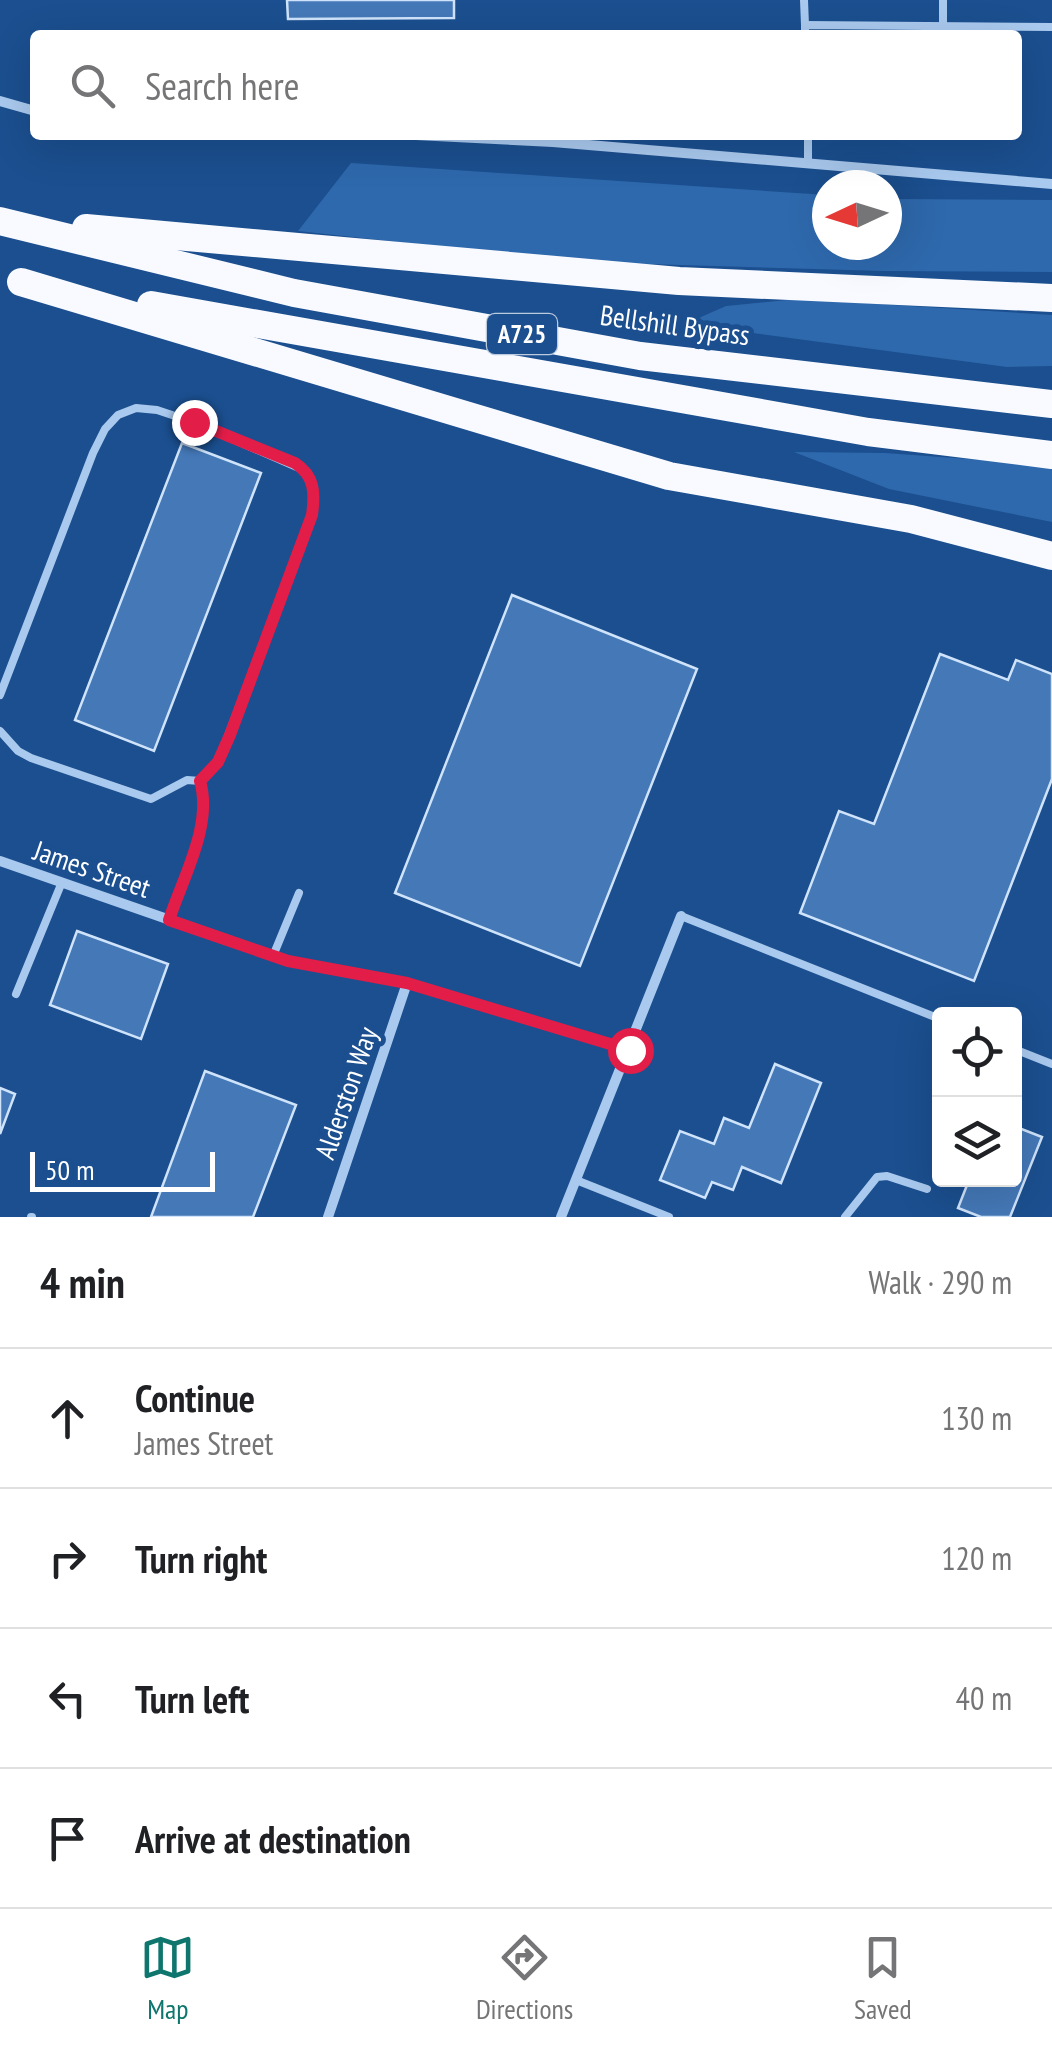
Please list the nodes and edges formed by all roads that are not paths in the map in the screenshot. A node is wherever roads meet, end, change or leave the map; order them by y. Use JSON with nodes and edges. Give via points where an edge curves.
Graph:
{"nodes":[{"id":1,"x":804,"y":0,"type":"edge"},
{"id":2,"x":943,"y":0,"type":"edge"},
{"id":3,"x":943,"y":27,"type":"junction"},
{"id":4,"x":1052,"y":27,"type":"edge"},
{"id":5,"x":805,"y":30,"type":"edge"},
{"id":6,"x":0,"y":101,"type":"edge"},
{"id":7,"x":30,"y":110,"type":"edge"},
{"id":8,"x":484,"y":140,"type":"edge"},
{"id":9,"x":808,"y":140,"type":"edge"},
{"id":10,"x":808,"y":164,"type":"junction"},
{"id":11,"x":1052,"y":184,"type":"edge"},
{"id":12,"x":0,"y":221,"type":"edge"},
{"id":13,"x":10,"y":279,"type":"edge"},
{"id":14,"x":1052,"y":298,"type":"edge"},
{"id":15,"x":1052,"y":404,"type":"edge"},
{"id":16,"x":1052,"y":454,"type":"edge"},
{"id":17,"x":1052,"y":556,"type":"edge"},
{"id":18,"x":0,"y":695,"type":"edge"},
{"id":19,"x":0,"y":731,"type":"edge"},
{"id":20,"x":200,"y":781,"type":"junction"},
{"id":21,"x":0,"y":861,"type":"edge"},
{"id":22,"x":62,"y":882,"type":"junction"},
{"id":23,"x":299,"y":894,"type":"dead end"},
{"id":24,"x":681,"y":916,"type":"joint"},
{"id":25,"x":169,"y":920,"type":"junction"},
{"id":26,"x":273,"y":956,"type":"junction"},
{"id":27,"x":407,"y":983,"type":"junction"},
{"id":28,"x":16,"y":994,"type":"dead end"},
{"id":29,"x":932,"y":1016,"type":"edge"},
{"id":30,"x":630,"y":1050,"type":"junction"},
{"id":31,"x":1022,"y":1052,"type":"edge"},
{"id":32,"x":1052,"y":1064,"type":"edge"},
{"id":33,"x":576,"y":1180,"type":"junction"},
{"id":34,"x":927,"y":1189,"type":"dead end"},
{"id":35,"x":328,"y":1217,"type":"edge"},
{"id":36,"x":561,"y":1217,"type":"edge"},
{"id":37,"x":669,"y":1217,"type":"edge"},
{"id":38,"x":845,"y":1217,"type":"edge"}],
"edges":[{"from":1,"to":5,"type":"lane"},
{"from":2,"to":3,"type":"lane"},
{"from":3,"to":4,"type":"lane"},
{"from":3,"to":5,"type":"lane"},
{"from":6,"to":7,"type":"street"},
{"from":8,"to":10,"type":"street"},
{"from":9,"to":10,"type":"lane"},
{"from":10,"to":11,"type":"street"},
{"from":12,"to":14,"type":"highway","via":[[679,281]]},
{"from":12,"to":15,"type":"highway","name":"Bellshill Bypass","number":"A725","via":[[294,294],[640,356]]},
{"from":13,"to":16,"type":"highway","number":"A725","via":[[868,432]]},
{"from":13,"to":17,"type":"highway","number":"A725","via":[[669,476],[911,519]]},
{"from":18,"to":20,"type":"lane","via":[[92,453],[118,416],[136,408],[157,410],[295,463],[312,480],[312,515],[218,762]]},
{"from":19,"to":20,"type":"lane","via":[[31,758],[152,799],[187,780]]},
{"from":20,"to":25,"type":"lane","via":[[202,824]]},
{"from":21,"to":22,"type":"street","name":"James Street"},
{"from":22,"to":25,"type":"street","name":"James Street"},
{"from":22,"to":28,"type":"lane"},
{"from":23,"to":26,"type":"lane"},
{"from":24,"to":29,"type":"lane"},
{"from":24,"to":30,"type":"street"},
{"from":25,"to":26,"type":"street","name":"James Street"},
{"from":26,"to":27,"type":"street","name":"James Street"},
{"from":27,"to":30,"type":"street","name":"James Street"},
{"from":27,"to":35,"type":"street","name":"Alderston Way"},
{"from":30,"to":33,"type":"street"},
{"from":31,"to":32,"type":"lane"},
{"from":33,"to":36,"type":"street"},
{"from":33,"to":37,"type":"lane"},
{"from":34,"to":38,"type":"lane","via":[[877,1177]]}]}
